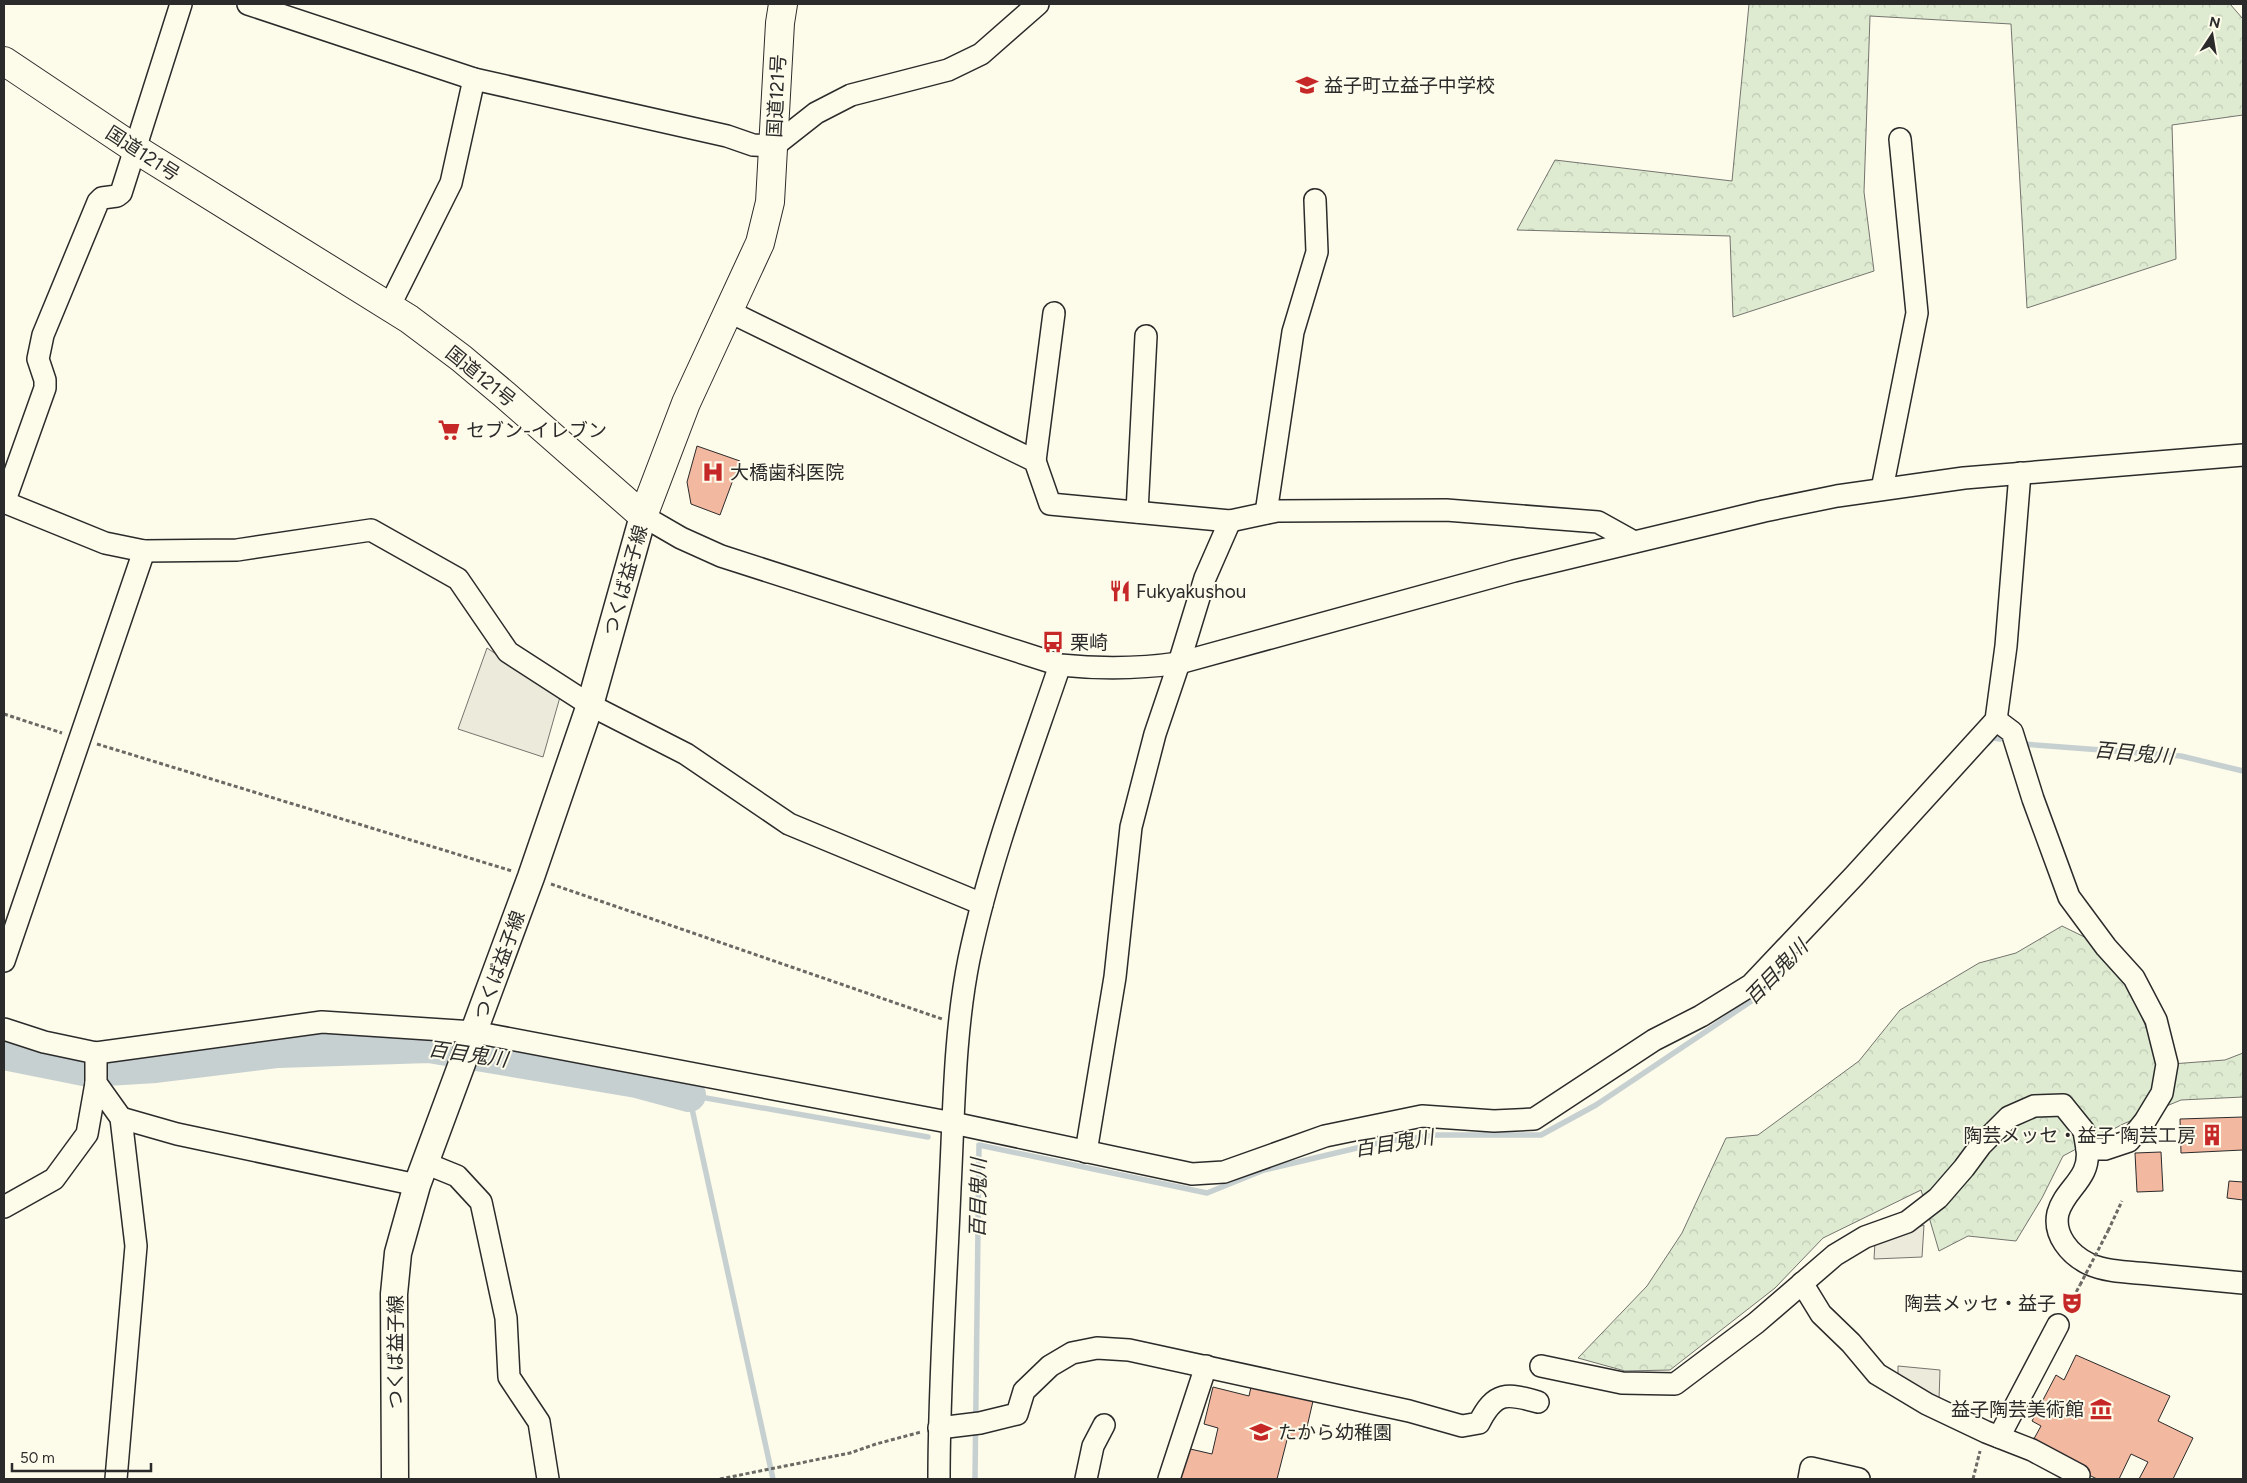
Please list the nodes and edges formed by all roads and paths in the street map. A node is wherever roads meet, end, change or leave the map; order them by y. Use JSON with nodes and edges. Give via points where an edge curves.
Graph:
{"nodes":[{"id":1,"x":181,"y":4,"type":"edge"},
{"id":2,"x":248,"y":4,"type":"edge"},
{"id":3,"x":783,"y":4,"type":"edge"},
{"id":4,"x":1038,"y":4,"type":"edge"},
{"id":5,"x":4,"y":61,"type":"edge"},
{"id":6,"x":474,"y":79,"type":"junction"},
{"id":7,"x":1900,"y":139,"type":"dead end"},
{"id":8,"x":774,"y":146,"type":"junction"},
{"id":9,"x":134,"y":148,"type":"junction"},
{"id":10,"x":1315,"y":200,"type":"dead end"},
{"id":11,"x":389,"y":307,"type":"junction"},
{"id":12,"x":728,"y":311,"type":"junction"},
{"id":13,"x":1054,"y":314,"type":"dead end"},
{"id":14,"x":1146,"y":336,"type":"dead end"},
{"id":15,"x":2243,"y":455,"type":"edge"},
{"id":16,"x":1035,"y":461,"type":"junction"},
{"id":17,"x":2020,"y":473,"type":"junction"},
{"id":18,"x":1882,"y":489,"type":"junction"},
{"id":19,"x":4,"y":502,"type":"edge"},
{"id":20,"x":1137,"y":512,"type":"junction"},
{"id":21,"x":1266,"y":513,"type":"junction"},
{"id":22,"x":643,"y":516,"type":"junction"},
{"id":23,"x":1230,"y":521,"type":"junction"},
{"id":24,"x":1634,"y":542,"type":"junction"},
{"id":25,"x":144,"y":551,"type":"junction"},
{"id":26,"x":1179,"y":663,"type":"junction"},
{"id":27,"x":1060,"y":665,"type":"junction"},
{"id":28,"x":590,"y":705,"type":"junction"},
{"id":29,"x":4,"y":714,"type":"edge"},
{"id":30,"x":1996,"y":720,"type":"junction"},
{"id":31,"x":80,"y":739,"type":"junction"},
{"id":32,"x":531,"y":877,"type":"junction"},
{"id":33,"x":982,"y":904,"type":"junction"},
{"id":34,"x":4,"y":961,"type":"edge"},
{"id":35,"x":959,"y":1026,"type":"junction"},
{"id":36,"x":4,"y":1028,"type":"edge"},
{"id":37,"x":469,"y":1046,"type":"junction"},
{"id":38,"x":96,"y":1053,"type":"junction"},
{"id":39,"x":96,"y":1083,"type":"junction"},
{"id":40,"x":121,"y":1118,"type":"junction"},
{"id":41,"x":953,"y":1123,"type":"junction"},
{"id":42,"x":2087,"y":1149,"type":"junction"},
{"id":43,"x":1086,"y":1152,"type":"junction"},
{"id":44,"x":421,"y":1174,"type":"junction"},
{"id":45,"x":2122,"y":1201,"type":"dead end"},
{"id":46,"x":4,"y":1207,"type":"edge"},
{"id":47,"x":1802,"y":1283,"type":"junction"},
{"id":48,"x":2243,"y":1283,"type":"edge"},
{"id":49,"x":2058,"y":1325,"type":"joint"},
{"id":50,"x":1206,"y":1366,"type":"junction"},
{"id":51,"x":1541,"y":1366,"type":"dead end"},
{"id":52,"x":1538,"y":1402,"type":"dead end"},
{"id":53,"x":1104,"y":1425,"type":"dead end"},
{"id":54,"x":938,"y":1428,"type":"junction"},
{"id":55,"x":1992,"y":1434,"type":"junction"},
{"id":56,"x":2079,"y":1475,"type":"dead end"},
{"id":57,"x":116,"y":1479,"type":"edge"},
{"id":58,"x":395,"y":1479,"type":"edge"},
{"id":59,"x":548,"y":1479,"type":"edge"},
{"id":60,"x":720,"y":1479,"type":"edge"},
{"id":61,"x":939,"y":1479,"type":"edge"},
{"id":62,"x":1086,"y":1479,"type":"edge"},
{"id":63,"x":1169,"y":1479,"type":"edge"},
{"id":64,"x":1808,"y":1479,"type":"edge"},
{"id":65,"x":1859,"y":1479,"type":"edge"},
{"id":66,"x":1973,"y":1479,"type":"edge"}],
"edges":[{"from":1,"to":9,"type":"street"},
{"from":2,"to":6,"type":"street"},
{"from":3,"to":8,"type":"highway","name":"国道121号"},
{"from":4,"to":8,"type":"street","via":[[981,54],[948,70],[851,95],[816,113]]},
{"from":5,"to":9,"type":"highway","name":"国道121号"},
{"from":6,"to":8,"type":"street","via":[[727,136],[753,145]]},
{"from":6,"to":11,"type":"street","via":[[452,183]]},
{"from":7,"to":18,"type":"street","via":[[1917,313]]},
{"from":8,"to":12,"type":"highway","name":"国道121号","via":[[770,202],[760,244]]},
{"from":9,"to":11,"type":"highway","name":"国道121号"},
{"from":9,"to":19,"type":"street","via":[[121,193],[98,202],[43,334],[38,359],[45,388]]},
{"from":10,"to":21,"type":"street","via":[[1317,252],[1293,332]]},
{"from":11,"to":22,"type":"highway","name":"国道121号","via":[[468,364]]},
{"from":12,"to":16,"type":"street"},
{"from":12,"to":22,"type":"highway","name":"国道121号","via":[[686,403]]},
{"from":13,"to":16,"type":"street"},
{"from":14,"to":20,"type":"street"},
{"from":15,"to":17,"type":"street"},
{"from":16,"to":20,"type":"street","via":[[1050,504]]},
{"from":17,"to":18,"type":"street"},
{"from":17,"to":30,"type":"street","via":[[2006,646]]},
{"from":18,"to":24,"type":"street","via":[[1764,511]]},
{"from":19,"to":25,"type":"street","via":[[105,543]]},
{"from":20,"to":23,"type":"street"},
{"from":21,"to":23,"type":"street"},
{"from":21,"to":24,"type":"street","via":[[1446,510],[1598,522]]},
{"from":22,"to":27,"type":"street","via":[[721,556]]},
{"from":22,"to":28,"type":"main road","name":"つくば益子線"},
{"from":23,"to":26,"type":"street","via":[[1205,578]]},
{"from":24,"to":26,"type":"street","via":[[1514,571]]},
{"from":25,"to":28,"type":"street","via":[[237,550],[371,530],[458,579],[508,652]]},
{"from":25,"to":31,"type":"street"},
{"from":26,"to":27,"type":"street","via":[[1132,668]]},
{"from":26,"to":43,"type":"street","via":[[1155,734],[1131,827],[1115,978]]},
{"from":27,"to":33,"type":"street"},
{"from":28,"to":32,"type":"main road","name":"つくば益子線"},
{"from":28,"to":33,"type":"street","via":[[686,754],[789,824]]},
{"from":29,"to":31,"type":"path"},
{"from":30,"to":42,"type":"street","via":[[2012,732],[2069,897],[2106,948],[2134,978],[2156,1020],[2167,1064],[2162,1093],[2129,1141],[2105,1149]]},
{"from":30,"to":43,"type":"street","via":[[1751,985],[1654,1040],[1534,1119],[1494,1121],[1422,1116],[1324,1136],[1224,1172],[1192,1174]]},
{"from":31,"to":32,"type":"path"},
{"from":31,"to":34,"type":"street"},
{"from":32,"to":35,"type":"path"},
{"from":32,"to":37,"type":"main road","name":"つくば益子線"},
{"from":33,"to":35,"type":"street"},
{"from":35,"to":41,"type":"street"},
{"from":36,"to":38,"type":"street","via":[[44,1042]]},
{"from":37,"to":38,"type":"street","via":[[322,1022]]},
{"from":37,"to":41,"type":"street"},
{"from":37,"to":44,"type":"main road","name":"つくば益子線"},
{"from":38,"to":39,"type":"street"},
{"from":39,"to":40,"type":"street"},
{"from":39,"to":46,"type":"street","via":[[86,1134],[54,1179]]},
{"from":40,"to":44,"type":"street","via":[[177,1134]]},
{"from":40,"to":57,"type":"street","via":[[136,1246]]},
{"from":41,"to":43,"type":"street"},
{"from":41,"to":54,"type":"street"},
{"from":42,"to":47,"type":"street","via":[[2084,1131],[2064,1105],[2034,1106],[2009,1117],[1981,1144],[1938,1198],[1907,1222],[1865,1237],[1835,1255]]},
{"from":42,"to":48,"type":"street","via":[[2089,1161],[2058,1212],[2058,1234],[2069,1251],[2089,1264],[2112,1270]]},
{"from":44,"to":58,"type":"main road","name":"つくば益子線","via":[[398,1253],[394,1294]]},
{"from":44,"to":59,"type":"street","via":[[457,1176],[481,1202],[506,1318],[509,1377],[539,1422]]},
{"from":45,"to":49,"type":"path","bridge":true},
{"from":47,"to":51,"type":"street","via":[[1756,1323],[1675,1384],[1622,1383]]},
{"from":47,"to":55,"type":"street","via":[[1821,1314],[1877,1374],[1927,1404]]},
{"from":49,"to":55,"type":"street"},
{"from":50,"to":52,"type":"street","via":[[1409,1411],[1462,1426],[1479,1423],[1496,1398],[1513,1395]]},
{"from":50,"to":54,"type":"street","via":[[1129,1350],[1097,1348],[1072,1353],[1050,1366],[1024,1391],[1017,1414]]},
{"from":50,"to":63,"type":"street"},
{"from":53,"to":62,"type":"street","via":[[1093,1446]]},
{"from":54,"to":60,"type":"path","via":[[850,1453]]},
{"from":54,"to":61,"type":"street"},
{"from":55,"to":56,"type":"street","via":[[2032,1450]]},
{"from":55,"to":66,"type":"path"},
{"from":64,"to":65,"type":"street","via":[[1811,1468]]}]}
